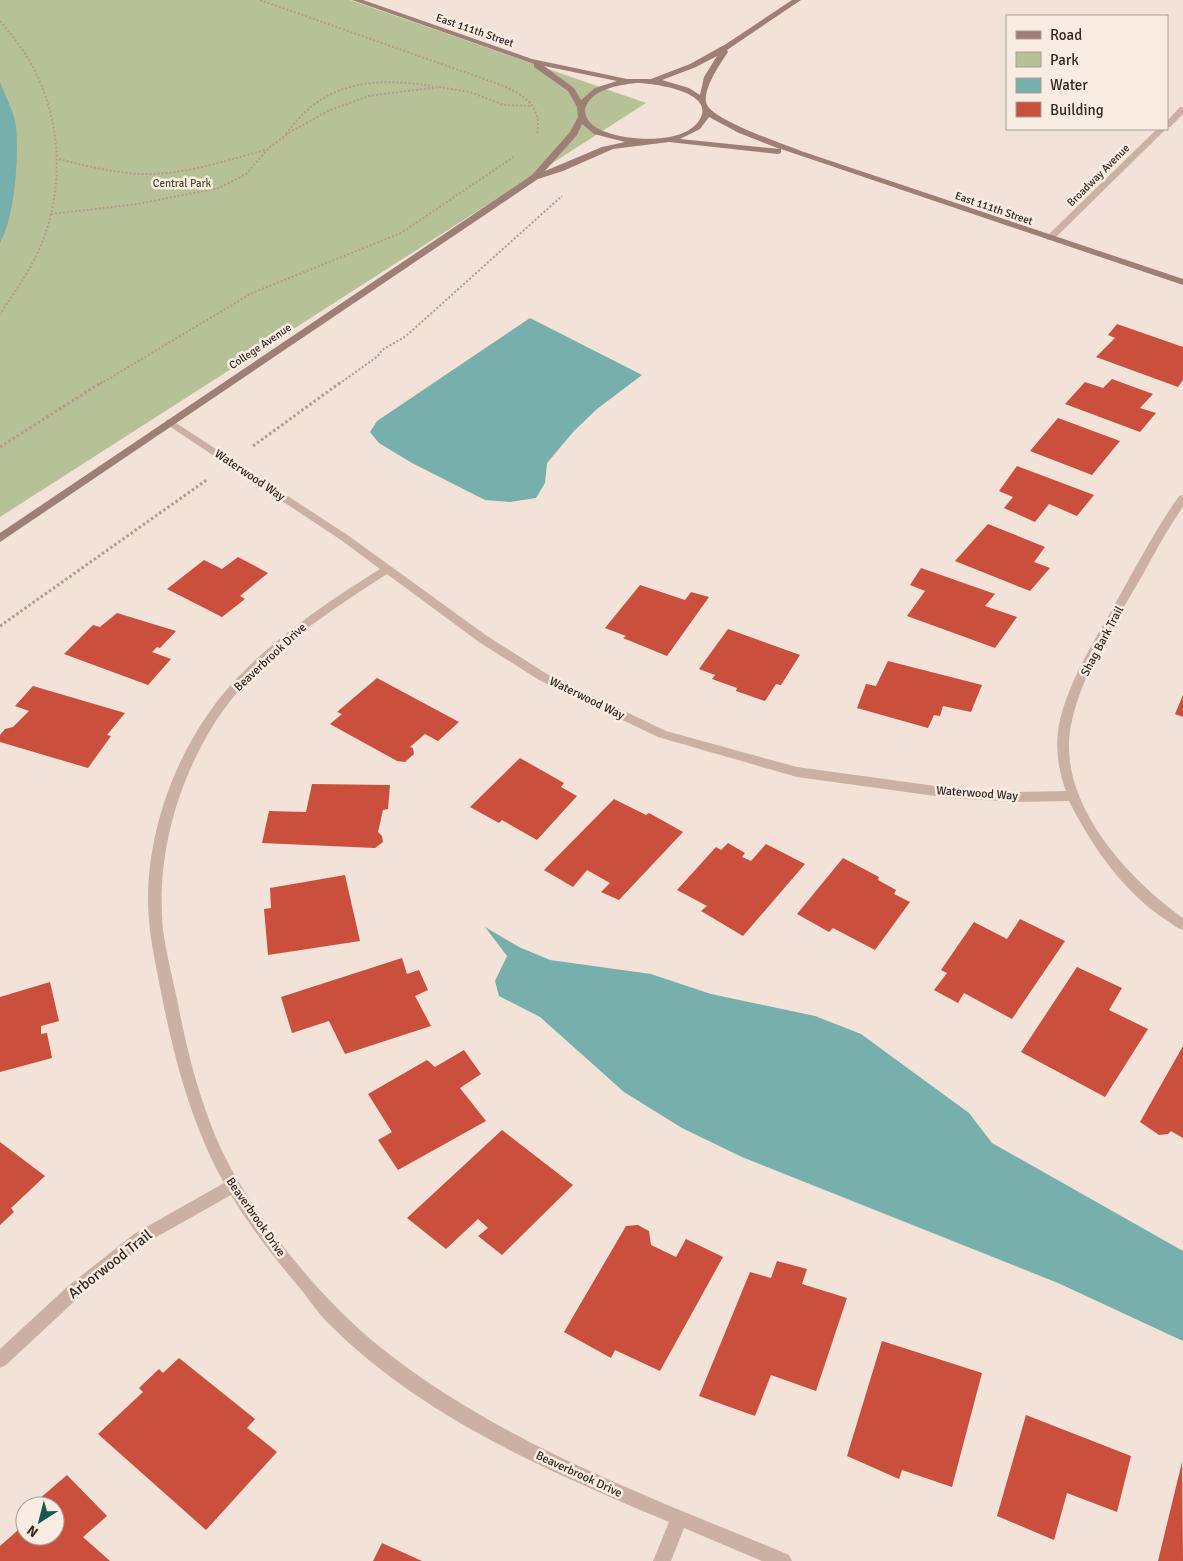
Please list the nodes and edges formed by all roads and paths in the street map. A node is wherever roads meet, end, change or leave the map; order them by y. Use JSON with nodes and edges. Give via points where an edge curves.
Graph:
{"nodes":[{"id":1,"x":260,"y":0,"type":"edge"},
{"id":2,"x":356,"y":0,"type":"edge"},
{"id":3,"x":797,"y":0,"type":"edge"},
{"id":4,"x":0,"y":21,"type":"edge"},
{"id":5,"x":727,"y":48,"type":"junction"},
{"id":6,"x":530,"y":61,"type":"junction"},
{"id":7,"x":646,"y":81,"type":"junction"},
{"id":8,"x":632,"y":82,"type":"junction"},
{"id":9,"x":440,"y":87,"type":"junction"},
{"id":10,"x":702,"y":102,"type":"junction"},
{"id":11,"x":533,"y":106,"type":"junction"},
{"id":12,"x":581,"y":106,"type":"junction"},
{"id":13,"x":1183,"y":109,"type":"edge"},
{"id":14,"x":706,"y":112,"type":"junction"},
{"id":15,"x":582,"y":117,"type":"junction"},
{"id":16,"x":1168,"y":123,"type":"edge"},
{"id":17,"x":1161,"y":130,"type":"edge"},
{"id":18,"x":284,"y":137,"type":"junction"},
{"id":19,"x":534,"y":139,"type":"dead end"},
{"id":20,"x":663,"y":140,"type":"junction"},
{"id":21,"x":642,"y":142,"type":"junction"},
{"id":22,"x":266,"y":150,"type":"junction"},
{"id":23,"x":798,"y":153,"type":"junction"},
{"id":24,"x":517,"y":155,"type":"dead end"},
{"id":25,"x":59,"y":159,"type":"junction"},
{"id":26,"x":535,"y":177,"type":"junction"},
{"id":27,"x":562,"y":196,"type":"dead end"},
{"id":28,"x":51,"y":214,"type":"junction"},
{"id":29,"x":1050,"y":238,"type":"junction"},
{"id":30,"x":1183,"y":282,"type":"edge"},
{"id":31,"x":0,"y":314,"type":"edge"},
{"id":32,"x":170,"y":422,"type":"junction"},
{"id":33,"x":0,"y":447,"type":"edge"},
{"id":34,"x":232,"y":463,"type":"junction"},
{"id":35,"x":1183,"y":498,"type":"edge"},
{"id":36,"x":0,"y":538,"type":"edge"},
{"id":37,"x":387,"y":569,"type":"junction"},
{"id":38,"x":0,"y":626,"type":"edge"},
{"id":39,"x":1073,"y":796,"type":"junction"},
{"id":40,"x":1183,"y":924,"type":"edge"},
{"id":41,"x":233,"y":1186,"type":"junction"},
{"id":42,"x":0,"y":1360,"type":"edge"},
{"id":43,"x":679,"y":1518,"type":"junction"},
{"id":44,"x":662,"y":1561,"type":"edge"},
{"id":45,"x":783,"y":1561,"type":"edge"}],
"edges":[{"from":1,"to":11,"type":"path","via":[[492,82],[526,98]]},
{"from":2,"to":6,"type":"main road","name":"East 111th Street"},
{"from":3,"to":5,"type":"main road"},
{"from":4,"to":25,"type":"path","via":[[24,49],[40,80],[54,120]]},
{"from":5,"to":7,"type":"main road","via":[[682,71]]},
{"from":5,"to":10,"type":"main road","via":[[708,77]]},
{"from":6,"to":8,"type":"main road","name":"East 111th Street"},
{"from":6,"to":12,"type":"main road","name":"East 111th Street","via":[[571,90]]},
{"from":7,"to":8,"type":"main road"},
{"from":7,"to":10,"type":"main road","via":[[680,88]]},
{"from":8,"to":12,"type":"main road","via":[[598,90]]},
{"from":9,"to":11,"type":"path","via":[[470,92],[504,104]]},
{"from":9,"to":18,"type":"path","via":[[385,91],[360,97],[338,105]]},
{"from":9,"to":18,"type":"path","via":[[398,81],[351,86],[326,95],[313,104],[300,114]]},
{"from":10,"to":14,"type":"main road"},
{"from":11,"to":19,"type":"path","via":[[539,122]]},
{"from":12,"to":15,"type":"main road"},
{"from":13,"to":16,"type":"street"},
{"from":14,"to":20,"type":"main road","via":[[694,130]]},
{"from":14,"to":23,"type":"main road","name":"East 111th Street","via":[[742,132]]},
{"from":15,"to":21,"type":"main road","via":[[589,126],[603,134]]},
{"from":15,"to":26,"type":"main road","name":"College Avenue","via":[[574,133]]},
{"from":17,"to":29,"type":"street","name":"Broadway Avenue"},
{"from":18,"to":22,"type":"path"},
{"from":20,"to":21,"type":"main road"},
{"from":20,"to":23,"type":"main road","name":"East 111th Street"},
{"from":21,"to":26,"type":"main road","name":"College Avenue","via":[[587,155],[561,169]]},
{"from":22,"to":25,"type":"path","via":[[191,170],[155,174],[115,172]]},
{"from":22,"to":28,"type":"path","via":[[251,170],[223,187],[111,209]]},
{"from":23,"to":29,"type":"main road","name":"East 111th Street"},
{"from":24,"to":33,"type":"path","via":[[401,232],[252,293]]},
{"from":25,"to":28,"type":"path"},
{"from":26,"to":32,"type":"main road","name":"College Avenue"},
{"from":27,"to":34,"type":"path","via":[[406,336],[382,350]]},
{"from":28,"to":31,"type":"path","via":[[42,243]]},
{"from":29,"to":30,"type":"main road","name":"East 111th Street"},
{"from":32,"to":34,"type":"street","name":"Waterwood Way"},
{"from":32,"to":36,"type":"main road","name":"College Avenue"},
{"from":34,"to":37,"type":"street","name":"Waterwood Way"},
{"from":34,"to":38,"type":"path"},
{"from":35,"to":39,"type":"street","name":"Shag Bark Trail","via":[[1085,667],[1065,727],[1063,758]]},
{"from":37,"to":39,"type":"street","name":"Waterwood Way","via":[[483,639],[543,677],[662,734],[797,772],[950,793]]},
{"from":37,"to":41,"type":"street","name":"Beaverbrook Drive","via":[[325,609],[237,685],[213,716],[191,753],[173,794],[159,841],[155,883],[156,928],[172,1012],[197,1107],[211,1144]]},
{"from":39,"to":40,"type":"street","name":"Shag Bark Trail","via":[[1114,863],[1155,904]]},
{"from":41,"to":42,"type":"street","name":"Arborwood Trail","via":[[139,1239],[73,1292]]},
{"from":41,"to":43,"type":"street","name":"Beaverbrook Drive","via":[[295,1272],[337,1321],[411,1382],[472,1423]]},
{"from":43,"to":44,"type":"street"},
{"from":43,"to":45,"type":"street","name":"Beaverbrook Drive"}]}
